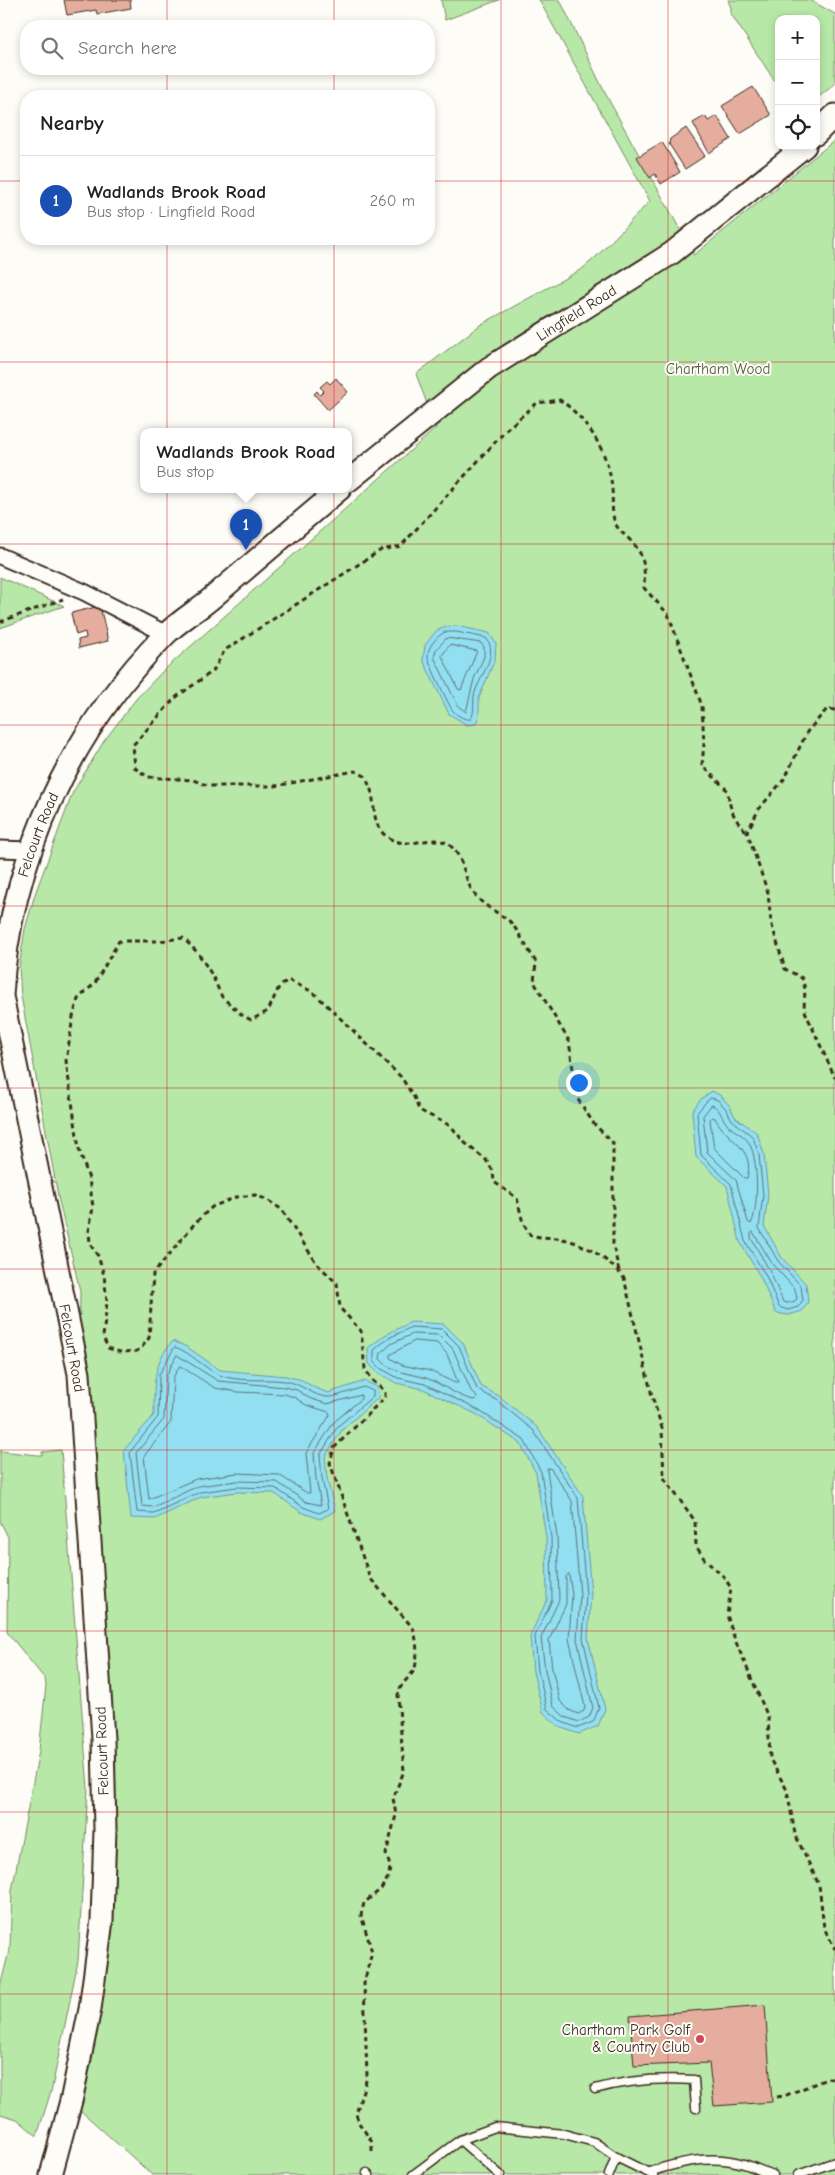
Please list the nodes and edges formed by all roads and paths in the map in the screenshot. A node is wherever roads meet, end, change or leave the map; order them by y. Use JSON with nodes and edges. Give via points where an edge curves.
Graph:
{"nodes":[{"id":1,"x":835,"y":115,"type":"edge"},
{"id":2,"x":820,"y":130,"type":"edge"},
{"id":3,"x":800,"y":150,"type":"edge"},
{"id":4,"x":352,"y":478,"type":"edge"},
{"id":5,"x":335,"y":493,"type":"edge"},
{"id":6,"x":0,"y":556,"type":"edge"},
{"id":7,"x":84,"y":592,"type":"junction"},
{"id":8,"x":0,"y":622,"type":"edge"},
{"id":9,"x":166,"y":634,"type":"junction"},
{"id":10,"x":835,"y":710,"type":"edge"},
{"id":11,"x":747,"y":832,"type":"junction"},
{"id":12,"x":0,"y":849,"type":"edge"},
{"id":13,"x":30,"y":850,"type":"junction"},
{"id":14,"x":1,"y":996,"type":"edge"},
{"id":15,"x":835,"y":1078,"type":"edge"},
{"id":16,"x":619,"y":1273,"type":"junction"},
{"id":17,"x":835,"y":1949,"type":"edge"},
{"id":18,"x":835,"y":2080,"type":"edge"},
{"id":19,"x":595,"y":2089,"type":"dead end"},
{"id":20,"x":777,"y":2097,"type":"dead end"},
{"id":21,"x":696,"y":2108,"type":"dead end"},
{"id":22,"x":460,"y":2140,"type":"junction"},
{"id":23,"x":372,"y":2151,"type":"dead end"},
{"id":24,"x":616,"y":2157,"type":"junction"},
{"id":25,"x":835,"y":2162,"type":"edge"},
{"id":26,"x":651,"y":2174,"type":"edge"},
{"id":27,"x":51,"y":2175,"type":"edge"},
{"id":28,"x":413,"y":2175,"type":"edge"},
{"id":29,"x":500,"y":2175,"type":"edge"},
{"id":30,"x":609,"y":2175,"type":"edge"},
{"id":31,"x":773,"y":2175,"type":"edge"},
{"id":32,"x":798,"y":2175,"type":"edge"}],
"edges":[{"from":1,"to":2,"type":"street"},
{"from":3,"to":4,"type":"street","name":"Lingfield Road","via":[[672,252],[489,368]]},
{"from":5,"to":9,"type":"street","name":"Felcourt Road"},
{"from":6,"to":7,"type":"street"},
{"from":7,"to":8,"type":"path"},
{"from":7,"to":9,"type":"street"},
{"from":9,"to":13,"type":"street","name":"Felcourt Road","via":[[122,685],[90,730],[60,782]]},
{"from":10,"to":11,"type":"path","via":[[827,709],[807,732],[785,778],[759,809]]},
{"from":11,"to":15,"type":"path","via":[[768,892],[771,922],[785,969],[802,978],[804,1009]]},
{"from":11,"to":16,"type":"path","via":[[739,825],[729,806],[728,791],[702,765],[702,706],[668,614],[644,588],[646,566],[639,549],[617,528],[611,513],[612,488],[607,462],[594,436],[571,407],[560,400],[537,403],[508,428],[401,546],[381,550],[225,650],[213,671],[175,698],[133,745],[135,768],[148,777],[193,780],[209,786],[274,786],[356,771],[365,776],[372,792],[374,816],[381,832],[394,842],[420,843],[432,839],[448,844],[459,858],[480,902],[510,921],[536,962],[534,982],[569,1041],[577,1098],[594,1124],[613,1143],[613,1244]]},
{"from":12,"to":13,"type":"street"},
{"from":13,"to":14,"type":"street","name":"Felcourt Road","via":[[4,957]]},
{"from":14,"to":27,"type":"street","name":"Felcourt Road","via":[[79,1374],[103,1739],[105,1830],[102,1920],[90,2009]]},
{"from":16,"to":17,"type":"path","via":[[624,1278],[662,1428],[664,1478],[695,1520],[696,1546],[731,1588],[727,1615],[768,1717],[770,1759],[787,1790],[795,1834],[819,1885],[824,1928]]},
{"from":16,"to":23,"type":"path","via":[[612,1264],[587,1248],[557,1238],[530,1235],[523,1223],[517,1198],[494,1182],[493,1171],[486,1160],[451,1126],[418,1110],[414,1096],[401,1077],[313,992],[288,980],[279,987],[268,1011],[251,1020],[222,997],[198,953],[183,938],[169,938],[119,941],[95,983],[78,1000],[66,1061],[93,1207],[90,1244],[104,1275],[107,1302],[103,1337],[108,1348],[120,1352],[137,1351],[149,1338],[153,1274],[195,1223],[212,1206],[236,1197],[255,1195],[281,1209],[317,1264],[337,1283],[340,1308],[361,1332],[365,1369],[385,1391],[385,1397],[334,1448],[330,1463],[370,1578],[413,1628],[416,1636],[416,1664],[398,1695],[404,1771],[393,1798],[396,1815],[386,1854],[389,1876],[381,1889],[364,1903],[361,1915],[372,1952],[364,1983],[367,2077],[356,2114],[372,2142]]},
{"from":18,"to":20,"type":"path","via":[[829,2078]]},
{"from":19,"to":21,"type":"lane","via":[[670,2078],[694,2080]]},
{"from":22,"to":24,"type":"lane","via":[[495,2127],[532,2129],[594,2142]]},
{"from":22,"to":28,"type":"lane"},
{"from":22,"to":29,"type":"lane"},
{"from":24,"to":26,"type":"lane"},
{"from":24,"to":30,"type":"lane"},
{"from":25,"to":32,"type":"lane"},
{"from":26,"to":31,"type":"lane","via":[[681,2162],[707,2159],[743,2164]]}]}
